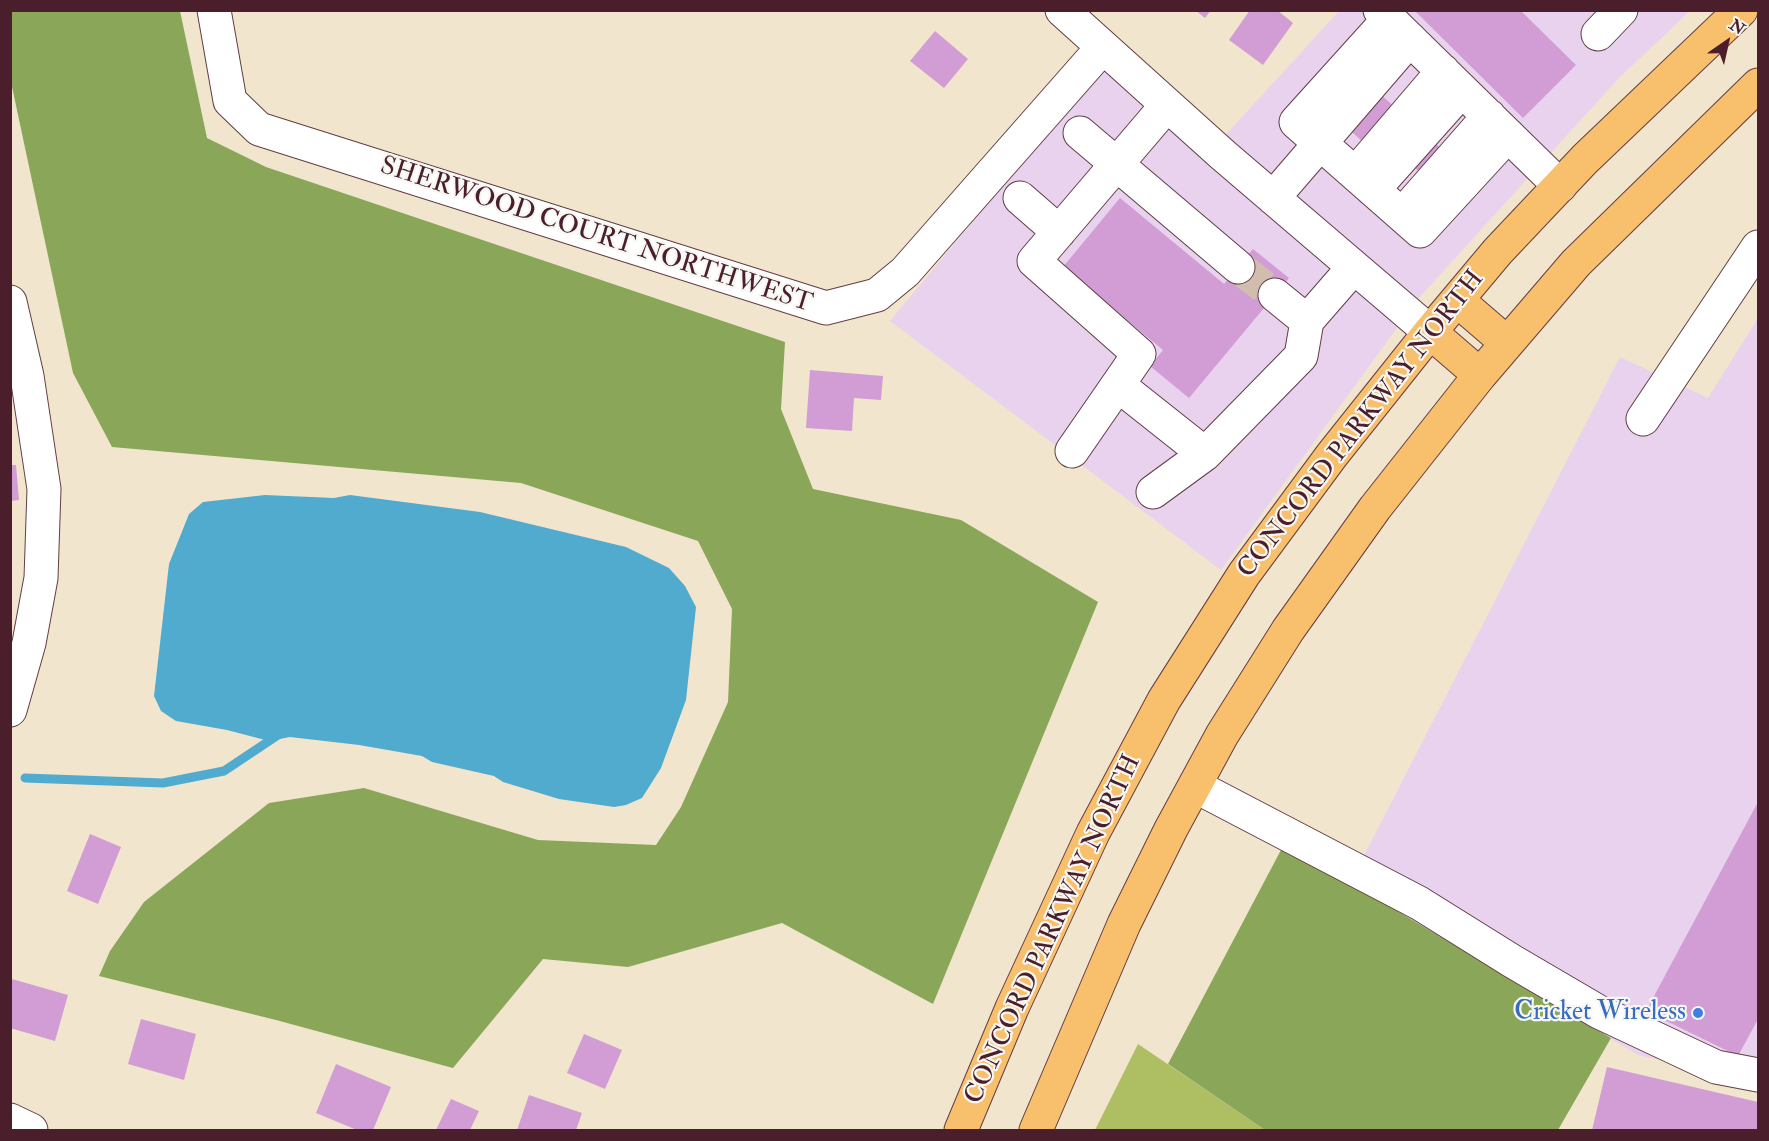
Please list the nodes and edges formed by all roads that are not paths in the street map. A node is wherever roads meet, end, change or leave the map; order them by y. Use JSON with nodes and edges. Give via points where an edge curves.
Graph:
{"nodes":[{"id":1,"x":214,"y":10,"type":"edge"},
{"id":2,"x":1062,"y":10,"type":"edge"},
{"id":3,"x":1621,"y":10,"type":"edge"},
{"id":4,"x":1730,"y":14,"type":"edge"},
{"id":5,"x":1393,"y":23,"type":"edge"},
{"id":6,"x":1598,"y":34,"type":"dead end"},
{"id":7,"x":1103,"y":47,"type":"junction"},
{"id":8,"x":1756,"y":92,"type":"edge"},
{"id":9,"x":1476,"y":103,"type":"junction"},
{"id":10,"x":1167,"y":105,"type":"junction"},
{"id":11,"x":1080,"y":133,"type":"dead end"},
{"id":12,"x":1320,"y":143,"type":"junction"},
{"id":13,"x":1117,"y":164,"type":"junction"},
{"id":14,"x":1560,"y":186,"type":"junction"},
{"id":15,"x":1380,"y":195,"type":"junction"},
{"id":16,"x":1020,"y":198,"type":"dead end"},
{"id":17,"x":1273,"y":198,"type":"junction"},
{"id":18,"x":1059,"y":232,"type":"junction"},
{"id":19,"x":1758,"y":247,"type":"edge"},
{"id":20,"x":1238,"y":267,"type":"tunnel mouth"},
{"id":21,"x":1354,"y":267,"type":"junction"},
{"id":22,"x":1275,"y":295,"type":"tunnel mouth"},
{"id":23,"x":1457,"y":300,"type":"junction"},
{"id":24,"x":10,"y":302,"type":"edge"},
{"id":25,"x":1307,"y":321,"type":"junction"},
{"id":26,"x":1430,"y":332,"type":"junction"},
{"id":27,"x":1507,"y":343,"type":"junction"},
{"id":28,"x":1480,"y":375,"type":"junction"},
{"id":29,"x":1118,"y":385,"type":"junction"},
{"id":30,"x":22,"y":390,"type":"edge"},
{"id":31,"x":1643,"y":420,"type":"dead end"},
{"id":32,"x":1072,"y":451,"type":"dead end"},
{"id":33,"x":1205,"y":454,"type":"junction"},
{"id":34,"x":1153,"y":492,"type":"dead end"},
{"id":35,"x":10,"y":710,"type":"edge"},
{"id":36,"x":1194,"y":786,"type":"junction"},
{"id":37,"x":1758,"y":1075,"type":"edge"},
{"id":38,"x":10,"y":1120,"type":"edge"},
{"id":39,"x":31,"y":1131,"type":"edge"},
{"id":40,"x":961,"y":1131,"type":"edge"},
{"id":41,"x":1036,"y":1131,"type":"edge"}],
"edges":[{"from":1,"to":7,"type":"street","name":"SHERWOOD COURT NORTHWEST","via":[[231,101],[259,129],[826,309],[877,295],[905,272]]},
{"from":2,"to":7,"type":"street"},
{"from":3,"to":6,"type":"street"},
{"from":4,"to":14,"type":"highway","name":"CONCORD PARKWAY NORTH"},
{"from":5,"to":9,"type":"street"},
{"from":5,"to":12,"type":"street"},
{"from":7,"to":10,"type":"street"},
{"from":8,"to":27,"type":"highway","via":[[1576,263]]},
{"from":9,"to":14,"type":"street"},
{"from":9,"to":15,"type":"street"},
{"from":9,"to":15,"type":"street"},
{"from":9,"to":15,"type":"street","via":[[1420,231]]},
{"from":10,"to":13,"type":"street"},
{"from":10,"to":17,"type":"street"},
{"from":11,"to":13,"type":"street"},
{"from":12,"to":15,"type":"street"},
{"from":12,"to":17,"type":"street"},
{"from":13,"to":18,"type":"street"},
{"from":13,"to":20,"type":"street"},
{"from":14,"to":23,"type":"highway","name":"CONCORD PARKWAY NORTH"},
{"from":16,"to":18,"type":"street"},
{"from":17,"to":21,"type":"street"},
{"from":18,"to":29,"type":"street","via":[[1034,261],[1139,354]]},
{"from":19,"to":31,"type":"street"},
{"from":21,"to":25,"type":"street"},
{"from":21,"to":26,"type":"street"},
{"from":22,"to":25,"type":"street"},
{"from":23,"to":26,"type":"highway","name":"CONCORD PARKWAY NORTH"},
{"from":23,"to":27,"type":"highway"},
{"from":24,"to":30,"type":"street"},
{"from":25,"to":33,"type":"street","via":[[1301,356]]},
{"from":26,"to":28,"type":"highway"},
{"from":26,"to":40,"type":"highway","name":"CONCORD PARKWAY NORTH","via":[[1332,454],[1244,574],[1164,700],[1093,833],[1012,1008]]},
{"from":27,"to":28,"type":"highway"},
{"from":28,"to":36,"type":"highway","via":[[1375,508],[1288,630]]},
{"from":29,"to":32,"type":"street"},
{"from":29,"to":33,"type":"street"},
{"from":30,"to":35,"type":"street","via":[[44,489],[41,578],[29,643]]},
{"from":33,"to":34,"type":"street"},
{"from":36,"to":37,"type":"street","via":[[1419,903],[1599,1012],[1716,1067]]},
{"from":36,"to":41,"type":"highway","via":[[1124,924]]},
{"from":38,"to":39,"type":"street"}]}
